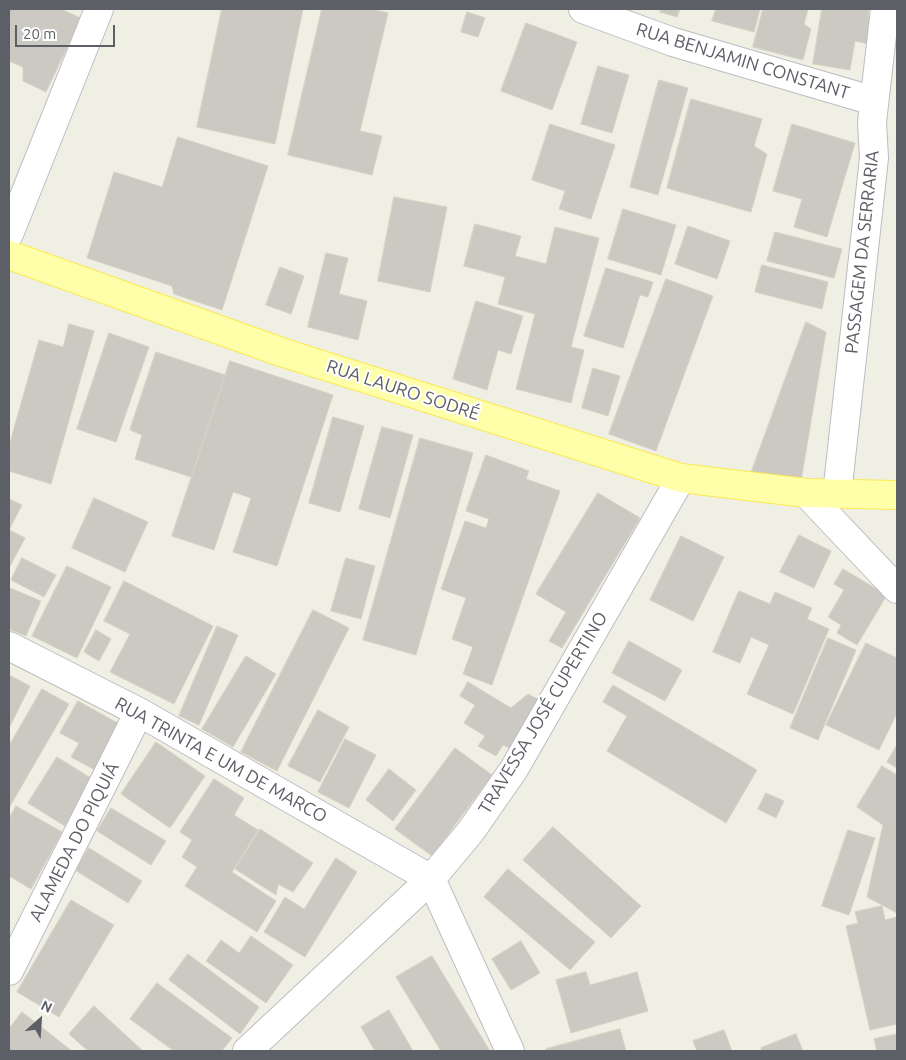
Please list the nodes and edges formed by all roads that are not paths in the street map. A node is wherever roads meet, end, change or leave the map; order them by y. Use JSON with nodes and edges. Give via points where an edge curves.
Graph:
{"nodes":[{"id":1,"x":584,"y":9,"type":"edge"},
{"id":2,"x":885,"y":9,"type":"edge"},
{"id":3,"x":91,"y":12,"type":"edge"},
{"id":4,"x":874,"y":102,"type":"junction"},
{"id":5,"x":9,"y":234,"type":"edge"},
{"id":6,"x":9,"y":255,"type":"edge"},
{"id":7,"x":681,"y":478,"type":"junction"},
{"id":8,"x":806,"y":493,"type":"junction"},
{"id":9,"x":837,"y":494,"type":"junction"},
{"id":10,"x":897,"y":495,"type":"edge"},
{"id":11,"x":897,"y":589,"type":"edge"},
{"id":12,"x":9,"y":646,"type":"edge"},
{"id":13,"x":139,"y":712,"type":"junction"},
{"id":14,"x":431,"y":879,"type":"junction"},
{"id":15,"x":9,"y":971,"type":"edge"},
{"id":16,"x":247,"y":1051,"type":"edge"},
{"id":17,"x":510,"y":1051,"type":"edge"}],
"edges":[{"from":1,"to":4,"type":"street","name":"RUA BENJAMIN CONSTANT","via":[[673,42]]},
{"from":2,"to":4,"type":"street","name":"PASSAGEM DA SERRARIA"},
{"from":3,"to":5,"type":"street"},
{"from":4,"to":9,"type":"street","name":"PASSAGEM DA SERRARIA","via":[[874,158]]},
{"from":6,"to":7,"type":"main road","name":"RUA LAURO SODRÉ","via":[[284,353]]},
{"from":7,"to":8,"type":"main road","name":"RUA LAURO SODRÉ"},
{"from":7,"to":14,"type":"street","name":"TRAVESSA JOSÉ CUPERTINO","via":[[514,769],[471,831]]},
{"from":8,"to":9,"type":"main road","name":"RUA LAURO SODRÉ"},
{"from":8,"to":11,"type":"street"},
{"from":9,"to":10,"type":"main road","name":"RUA LAURO SODRÉ"},
{"from":12,"to":13,"type":"street","name":"RUA TRINTA E UM DE MARCO"},
{"from":13,"to":14,"type":"street","name":"RUA TRINTA E UM DE MARCO"},
{"from":13,"to":15,"type":"street","name":"ALAMEDA DO PIQUIÁ"},
{"from":14,"to":16,"type":"street","name":"TRAVESSA JOSÉ CUPERTINO"},
{"from":14,"to":17,"type":"street"}]}
